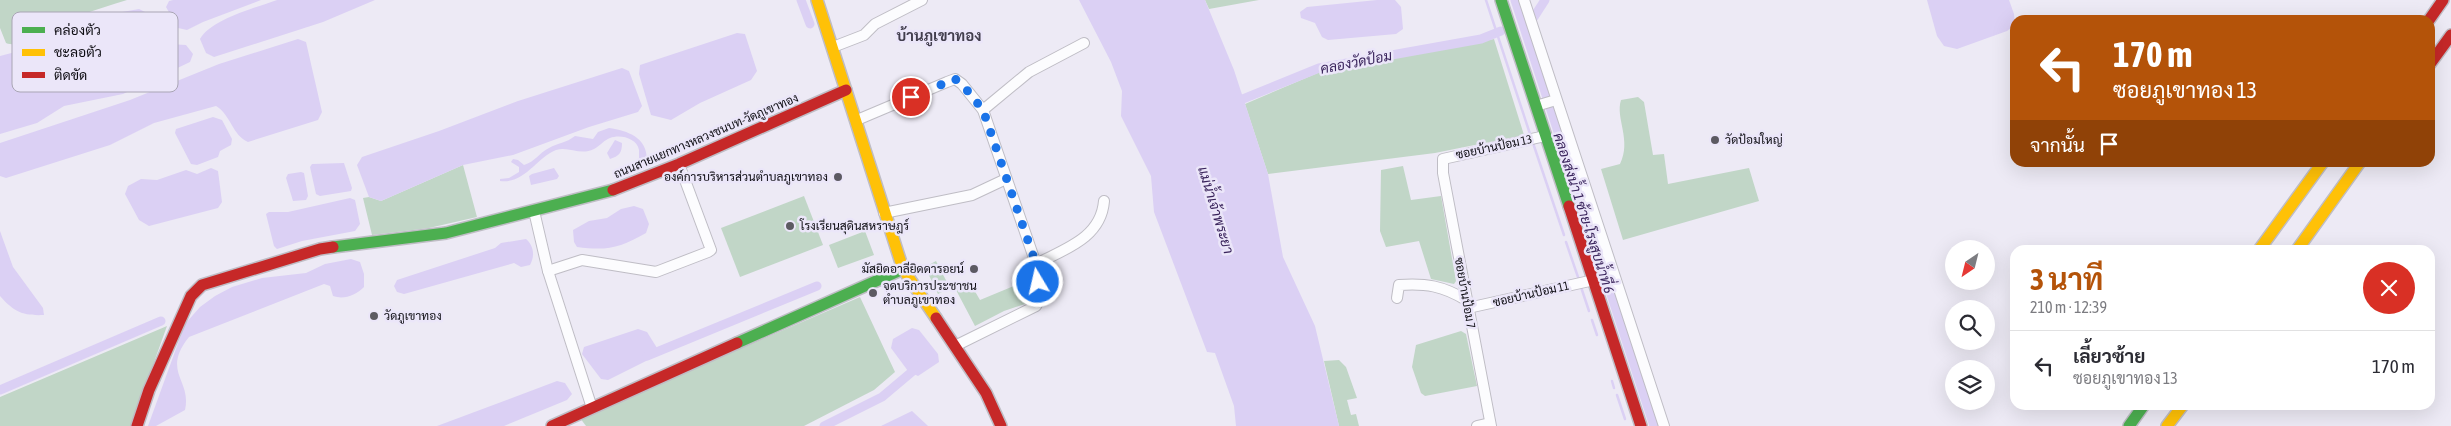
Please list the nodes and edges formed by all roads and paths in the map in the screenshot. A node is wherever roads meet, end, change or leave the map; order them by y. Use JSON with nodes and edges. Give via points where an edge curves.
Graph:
{"nodes":[{"id":1,"x":817,"y":0,"type":"edge"},
{"id":2,"x":922,"y":0,"type":"edge"},
{"id":3,"x":1501,"y":0,"type":"edge"},
{"id":4,"x":1524,"y":0,"type":"edge"},
{"id":5,"x":2443,"y":0,"type":"edge"},
{"id":6,"x":2432,"y":15,"type":"edge"},
{"id":7,"x":2451,"y":35,"type":"edge"},
{"id":8,"x":1084,"y":43,"type":"dead end"},
{"id":9,"x":833,"y":47,"type":"junction"},
{"id":10,"x":2435,"y":57,"type":"edge"},
{"id":11,"x":846,"y":90,"type":"junction"},
{"id":12,"x":1546,"y":103,"type":"junction"},
{"id":13,"x":983,"y":110,"type":"junction"},
{"id":14,"x":857,"y":120,"type":"junction"},
{"id":15,"x":1545,"y":136,"type":"junction"},
{"id":16,"x":1443,"y":159,"type":"joint"},
{"id":17,"x":679,"y":164,"type":"junction"},
{"id":18,"x":2319,"y":167,"type":"edge"},
{"id":19,"x":2356,"y":167,"type":"edge"},
{"id":20,"x":1006,"y":179,"type":"junction"},
{"id":21,"x":1104,"y":201,"type":"dead end"},
{"id":22,"x":534,"y":211,"type":"junction"},
{"id":23,"x":884,"y":213,"type":"junction"},
{"id":24,"x":2263,"y":245,"type":"edge"},
{"id":25,"x":2301,"y":245,"type":"edge"},
{"id":26,"x":1036,"y":264,"type":"junction"},
{"id":27,"x":903,"y":269,"type":"junction"},
{"id":28,"x":548,"y":271,"type":"junction"},
{"id":29,"x":1594,"y":280,"type":"junction"},
{"id":30,"x":1397,"y":298,"type":"dead end"},
{"id":31,"x":1467,"y":304,"type":"junction"},
{"id":32,"x":955,"y":346,"type":"junction"},
{"id":33,"x":592,"y":408,"type":"junction"},
{"id":34,"x":2140,"y":410,"type":"edge"},
{"id":35,"x":2140,"y":410,"type":"edge"},
{"id":36,"x":2179,"y":410,"type":"edge"},
{"id":37,"x":1490,"y":424,"type":"edge"},
{"id":38,"x":137,"y":426,"type":"edge"},
{"id":39,"x":552,"y":426,"type":"edge"},
{"id":40,"x":1001,"y":426,"type":"edge"},
{"id":41,"x":1477,"y":426,"type":"edge"},
{"id":42,"x":1641,"y":426,"type":"edge"},
{"id":43,"x":1664,"y":426,"type":"edge"},
{"id":44,"x":2124,"y":426,"type":"edge"},
{"id":45,"x":2128,"y":426,"type":"edge"},
{"id":46,"x":2167,"y":426,"type":"edge"}],
"edges":[{"from":1,"to":9,"type":"street"},
{"from":2,"to":9,"type":"street","via":[[875,24],[864,35]]},
{"from":3,"to":12,"type":"street"},
{"from":4,"to":12,"type":"street"},
{"from":5,"to":6,"type":"street"},
{"from":7,"to":10,"type":"street"},
{"from":8,"to":13,"type":"street","via":[[1029,72]]},
{"from":9,"to":11,"type":"street"},
{"from":11,"to":14,"type":"street"},
{"from":11,"to":17,"type":"street","name":"ถนนสายแยกทางหลวงชนบท-วัดภูเขาทอง"},
{"from":12,"to":15,"type":"street"},
{"from":12,"to":43,"type":"street"},
{"from":13,"to":14,"type":"street","via":[[955,79]]},
{"from":13,"to":20,"type":"street"},
{"from":14,"to":23,"type":"street"},
{"from":15,"to":16,"type":"street","name":"ซอยบ้านป้อม 13"},
{"from":15,"to":29,"type":"street"},
{"from":16,"to":31,"type":"street","name":"ซอยบ้านป้อม 7"},
{"from":17,"to":22,"type":"street","name":"ถนนสายแยกทางหลวงชนบท-วัดภูเขาทอง","via":[[606,193]]},
{"from":17,"to":28,"type":"street","via":[[711,250],[656,272],[582,260]]},
{"from":18,"to":24,"type":"street"},
{"from":19,"to":25,"type":"street"},
{"from":20,"to":23,"type":"street","via":[[972,195]]},
{"from":20,"to":26,"type":"street"},
{"from":21,"to":26,"type":"street","via":[[1103,212],[1091,232]]},
{"from":22,"to":28,"type":"street"},
{"from":22,"to":38,"type":"street","name":"ถนนสายแยกทางหลวงชนบท-วัดภูเขาทอง","via":[[428,236],[320,249],[265,263],[202,285],[190,296]]},
{"from":23,"to":27,"type":"street"},
{"from":26,"to":32,"type":"street","via":[[1039,300],[1036,306]]},
{"from":27,"to":32,"type":"street"},
{"from":27,"to":33,"type":"street"},
{"from":28,"to":33,"type":"street"},
{"from":29,"to":31,"type":"street","name":"ซอยบ้านป้อม 11"},
{"from":29,"to":42,"type":"street"},
{"from":30,"to":31,"type":"street","via":[[1399,285],[1426,283],[1451,290]]},
{"from":31,"to":37,"type":"street","name":"ซอยบ้านป้อม 7"},
{"from":32,"to":40,"type":"street","via":[[986,393]]},
{"from":33,"to":39,"type":"street"},
{"from":34,"to":44,"type":"street"},
{"from":35,"to":45,"type":"street"},
{"from":36,"to":46,"type":"street"},
{"from":37,"to":41,"type":"street"}]}
